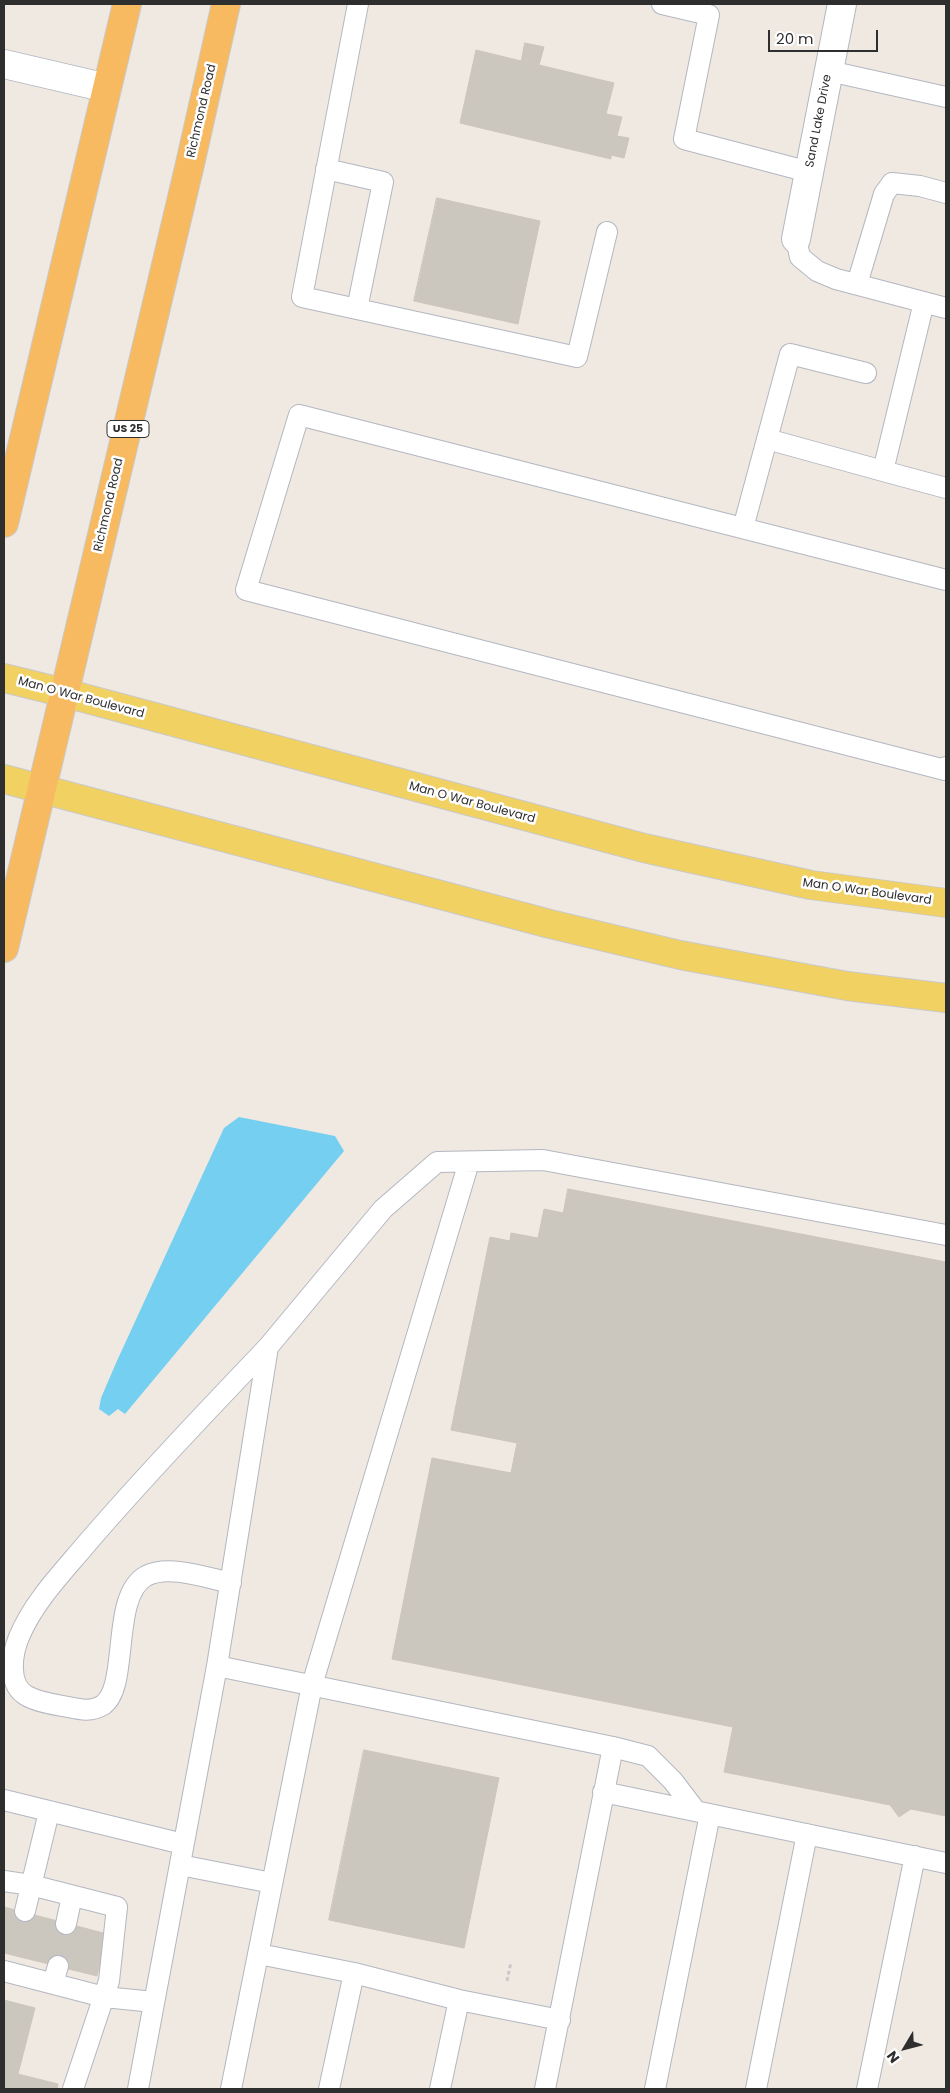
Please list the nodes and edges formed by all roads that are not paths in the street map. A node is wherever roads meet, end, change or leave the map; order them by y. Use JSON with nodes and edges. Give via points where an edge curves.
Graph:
{"nodes":[{"id":1,"x":127,"y":4,"type":"edge"},
{"id":2,"x":226,"y":4,"type":"edge"},
{"id":3,"x":358,"y":4,"type":"edge"},
{"id":4,"x":662,"y":4,"type":"edge"},
{"id":5,"x":842,"y":4,"type":"edge"},
{"id":6,"x":4,"y":64,"type":"edge"},
{"id":7,"x":829,"y":71,"type":"junction"},
{"id":8,"x":106,"y":88,"type":"junction"},
{"id":9,"x":946,"y":97,"type":"edge"},
{"id":10,"x":326,"y":169,"type":"junction"},
{"id":11,"x":808,"y":172,"type":"junction"},
{"id":12,"x":946,"y":193,"type":"edge"},
{"id":13,"x":607,"y":232,"type":"dead end"},
{"id":14,"x":796,"y":239,"type":"joint"},
{"id":15,"x":857,"y":284,"type":"junction"},
{"id":16,"x":924,"y":302,"type":"junction"},
{"id":17,"x":946,"y":308,"type":"edge"},
{"id":18,"x":356,"y":309,"type":"junction"},
{"id":19,"x":866,"y":373,"type":"dead end"},
{"id":20,"x":767,"y":439,"type":"junction"},
{"id":21,"x":882,"y":471,"type":"junction"},
{"id":22,"x":946,"y":488,"type":"edge"},
{"id":23,"x":4,"y":523,"type":"edge"},
{"id":24,"x":743,"y":528,"type":"junction"},
{"id":25,"x":946,"y":580,"type":"edge"},
{"id":26,"x":4,"y":678,"type":"edge"},
{"id":27,"x":65,"y":693,"type":"junction"},
{"id":28,"x":946,"y":769,"type":"edge"},
{"id":29,"x":4,"y":779,"type":"edge"},
{"id":30,"x":42,"y":790,"type":"junction"},
{"id":31,"x":946,"y":903,"type":"edge"},
{"id":32,"x":4,"y":948,"type":"edge"},
{"id":33,"x":946,"y":998,"type":"edge"},
{"id":34,"x":469,"y":1162,"type":"junction"},
{"id":35,"x":946,"y":1235,"type":"edge"},
{"id":36,"x":268,"y":1347,"type":"junction"},
{"id":37,"x":231,"y":1583,"type":"junction"},
{"id":38,"x":217,"y":1666,"type":"junction"},
{"id":39,"x":312,"y":1685,"type":"junction"},
{"id":40,"x":613,"y":1747,"type":"junction"},
{"id":41,"x":603,"y":1792,"type":"junction"},
{"id":42,"x":4,"y":1800,"type":"edge"},
{"id":43,"x":50,"y":1812,"type":"junction"},
{"id":44,"x":702,"y":1812,"type":"junction"},
{"id":45,"x":807,"y":1834,"type":"junction"},
{"id":46,"x":184,"y":1844,"type":"junction"},
{"id":47,"x":916,"y":1856,"type":"junction"},
{"id":48,"x":946,"y":1862,"type":"edge"},
{"id":49,"x":180,"y":1865,"type":"junction"},
{"id":50,"x":4,"y":1881,"type":"edge"},
{"id":51,"x":272,"y":1883,"type":"junction"},
{"id":52,"x":31,"y":1885,"type":"junction"},
{"id":53,"x":72,"y":1896,"type":"junction"},
{"id":54,"x":25,"y":1911,"type":"dead end"},
{"id":55,"x":66,"y":1924,"type":"dead end"},
{"id":56,"x":259,"y":1954,"type":"junction"},
{"id":57,"x":9,"y":1967,"type":"edge"},
{"id":58,"x":354,"y":1973,"type":"junction"},
{"id":59,"x":104,"y":1997,"type":"junction"},
{"id":60,"x":459,"y":2000,"type":"junction"},
{"id":61,"x":154,"y":2002,"type":"junction"},
{"id":62,"x":560,"y":2020,"type":"junction"},
{"id":63,"x":74,"y":2089,"type":"edge"},
{"id":64,"x":138,"y":2089,"type":"edge"},
{"id":65,"x":230,"y":2089,"type":"edge"},
{"id":66,"x":329,"y":2089,"type":"edge"},
{"id":67,"x":440,"y":2089,"type":"edge"},
{"id":68,"x":545,"y":2089,"type":"edge"},
{"id":69,"x":655,"y":2089,"type":"edge"},
{"id":70,"x":756,"y":2089,"type":"edge"},
{"id":71,"x":867,"y":2089,"type":"edge"}],
"edges":[{"from":1,"to":8,"type":"highway"},
{"from":2,"to":27,"type":"highway","name":"Richmond Road","number":"US 25"},
{"from":3,"to":10,"type":"lane"},
{"from":4,"to":11,"type":"lane","via":[[709,15],[684,139]]},
{"from":5,"to":7,"type":"street","name":"Sand Lake Drive"},
{"from":6,"to":8,"type":"street"},
{"from":7,"to":9,"type":"lane"},
{"from":7,"to":11,"type":"street","name":"Sand Lake Drive"},
{"from":8,"to":23,"type":"highway"},
{"from":10,"to":18,"type":"lane","via":[[302,297]]},
{"from":10,"to":18,"type":"lane","via":[[383,182]]},
{"from":11,"to":14,"type":"street","name":"Sand Lake Drive"},
{"from":12,"to":15,"type":"lane","via":[[892,183],[884,194]]},
{"from":13,"to":18,"type":"lane","via":[[577,357]]},
{"from":14,"to":15,"type":"lane","via":[[800,256],[817,271]]},
{"from":15,"to":16,"type":"lane"},
{"from":16,"to":17,"type":"lane"},
{"from":16,"to":21,"type":"lane"},
{"from":19,"to":20,"type":"lane","via":[[790,354]]},
{"from":20,"to":21,"type":"lane"},
{"from":20,"to":24,"type":"lane"},
{"from":21,"to":22,"type":"lane"},
{"from":24,"to":25,"type":"lane"},
{"from":24,"to":28,"type":"lane","via":[[298,415],[246,590]]},
{"from":26,"to":27,"type":"main road","name":"Man O War Boulevard"},
{"from":27,"to":30,"type":"highway","name":"Richmond Road","number":"US 25"},
{"from":27,"to":31,"type":"main road","name":"Man O War Boulevard","via":[[644,848],[811,885]]},
{"from":29,"to":30,"type":"main road"},
{"from":30,"to":32,"type":"highway","name":"Richmond Road","number":"US 25"},
{"from":30,"to":33,"type":"main road","via":[[550,924],[680,955],[847,986]]},
{"from":34,"to":35,"type":"lane","via":[[543,1160]]},
{"from":34,"to":36,"type":"lane","via":[[437,1162],[383,1209]]},
{"from":34,"to":39,"type":"lane"},
{"from":36,"to":37,"type":"lane"},
{"from":36,"to":37,"type":"lane","via":[[122,1503],[41,1598],[19,1637],[12,1663],[14,1680],[25,1695],[46,1703],[87,1711],[104,1704],[114,1690],[126,1607],[135,1585],[147,1576],[167,1570]]},
{"from":37,"to":38,"type":"lane"},
{"from":38,"to":39,"type":"lane"},
{"from":38,"to":46,"type":"lane"},
{"from":39,"to":40,"type":"lane"},
{"from":39,"to":51,"type":"lane"},
{"from":40,"to":41,"type":"lane"},
{"from":40,"to":44,"type":"lane","via":[[648,1756]]},
{"from":41,"to":44,"type":"lane"},
{"from":41,"to":62,"type":"lane"},
{"from":42,"to":43,"type":"lane"},
{"from":43,"to":46,"type":"lane"},
{"from":43,"to":52,"type":"lane"},
{"from":44,"to":45,"type":"lane"},
{"from":44,"to":69,"type":"lane"},
{"from":45,"to":47,"type":"lane"},
{"from":45,"to":70,"type":"lane"},
{"from":46,"to":49,"type":"lane"},
{"from":47,"to":48,"type":"lane"},
{"from":47,"to":71,"type":"lane"},
{"from":49,"to":51,"type":"lane"},
{"from":49,"to":61,"type":"lane"},
{"from":50,"to":52,"type":"lane"},
{"from":51,"to":56,"type":"lane"},
{"from":52,"to":53,"type":"lane"},
{"from":52,"to":54,"type":"lane"},
{"from":53,"to":55,"type":"lane"},
{"from":53,"to":59,"type":"lane","via":[[117,1907],[109,1981]]},
{"from":56,"to":58,"type":"lane"},
{"from":56,"to":65,"type":"lane"},
{"from":57,"to":59,"type":"lane","via":[[56,1975]]},
{"from":58,"to":60,"type":"lane"},
{"from":58,"to":66,"type":"lane"},
{"from":59,"to":61,"type":"lane"},
{"from":59,"to":63,"type":"lane"},
{"from":60,"to":62,"type":"lane"},
{"from":60,"to":67,"type":"lane"},
{"from":61,"to":64,"type":"lane"},
{"from":62,"to":68,"type":"lane"}]}
